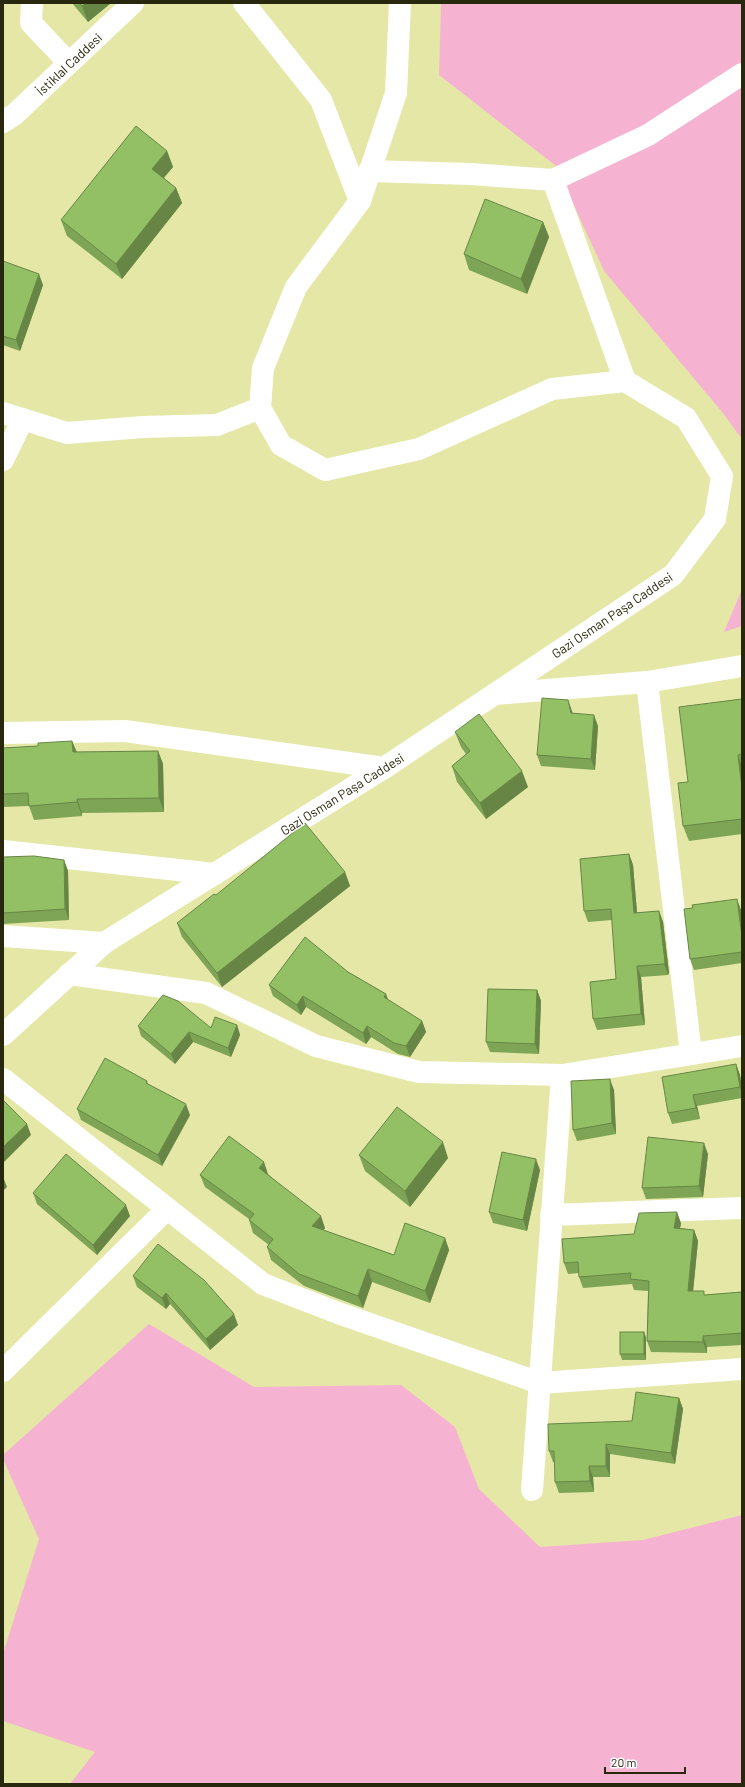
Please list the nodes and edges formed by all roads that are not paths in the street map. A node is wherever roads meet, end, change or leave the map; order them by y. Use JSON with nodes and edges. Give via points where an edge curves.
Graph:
{"nodes":[{"id":1,"x":32,"y":3,"type":"edge"},
{"id":2,"x":133,"y":3,"type":"edge"},
{"id":3,"x":244,"y":3,"type":"edge"},
{"id":4,"x":400,"y":3,"type":"edge"},
{"id":5,"x":69,"y":64,"type":"junction"},
{"id":6,"x":742,"y":74,"type":"edge"},
{"id":7,"x":3,"y":122,"type":"edge"},
{"id":8,"x":369,"y":171,"type":"junction"},
{"id":9,"x":553,"y":180,"type":"junction"},
{"id":10,"x":360,"y":201,"type":"junction"},
{"id":11,"x":625,"y":381,"type":"junction"},
{"id":12,"x":260,"y":408,"type":"junction"},
{"id":13,"x":13,"y":416,"type":"edge"},
{"id":14,"x":3,"y":460,"type":"edge"},
{"id":15,"x":742,"y":666,"type":"edge"},
{"id":16,"x":647,"y":682,"type":"junction"},
{"id":17,"x":495,"y":694,"type":"junction"},
{"id":18,"x":3,"y":733,"type":"edge"},
{"id":19,"x":384,"y":768,"type":"junction"},
{"id":20,"x":3,"y":851,"type":"edge"},
{"id":21,"x":214,"y":874,"type":"junction"},
{"id":22,"x":3,"y":936,"type":"edge"},
{"id":23,"x":104,"y":943,"type":"junction"},
{"id":24,"x":69,"y":974,"type":"junction"},
{"id":25,"x":3,"y":1035,"type":"edge"},
{"id":26,"x":742,"y":1046,"type":"edge"},
{"id":27,"x":691,"y":1054,"type":"junction"},
{"id":28,"x":562,"y":1075,"type":"junction"},
{"id":29,"x":3,"y":1079,"type":"edge"},
{"id":30,"x":742,"y":1208,"type":"edge"},
{"id":31,"x":167,"y":1209,"type":"junction"},
{"id":32,"x":551,"y":1215,"type":"junction"},
{"id":33,"x":742,"y":1368,"type":"edge"},
{"id":34,"x":3,"y":1371,"type":"edge"},
{"id":35,"x":540,"y":1383,"type":"junction"},
{"id":36,"x":532,"y":1490,"type":"dead end"}],
"edges":[{"from":1,"to":5,"type":"street","via":[[31,23]]},
{"from":2,"to":5,"type":"street","name":"İstiklal Caddesi"},
{"from":3,"to":10,"type":"street","via":[[321,100]]},
{"from":4,"to":8,"type":"street","via":[[396,93]]},
{"from":5,"to":7,"type":"street","name":"İstiklal Caddesi","via":[[16,114]]},
{"from":6,"to":9,"type":"street","via":[[648,135]]},
{"from":8,"to":9,"type":"street"},
{"from":8,"to":10,"type":"street"},
{"from":9,"to":11,"type":"street"},
{"from":10,"to":12,"type":"street","via":[[296,287],[263,368]]},
{"from":11,"to":12,"type":"street","via":[[552,389],[419,449],[325,470],[281,445]]},
{"from":11,"to":17,"type":"street","name":"Gazi Osman Paşa Caddesi","via":[[686,418],[722,476],[715,519],[673,576]]},
{"from":12,"to":13,"type":"street","via":[[217,425],[67,433]]},
{"from":13,"to":14,"type":"street"},
{"from":15,"to":16,"type":"street"},
{"from":16,"to":17,"type":"street"},
{"from":16,"to":27,"type":"street"},
{"from":17,"to":19,"type":"street","name":"Gazi Osman Paşa Caddesi"},
{"from":18,"to":19,"type":"street","via":[[125,731]]},
{"from":19,"to":21,"type":"street","name":"Gazi Osman Paşa Caddesi"},
{"from":20,"to":21,"type":"street"},
{"from":21,"to":23,"type":"street","name":"Gazi Osman Paşa Caddesi"},
{"from":22,"to":23,"type":"street"},
{"from":23,"to":24,"type":"street","name":"Gazi Osman Paşa Caddesi"},
{"from":24,"to":25,"type":"street","name":"Gazi Osman Paşa Caddesi"},
{"from":24,"to":28,"type":"street","via":[[206,993],[316,1046],[419,1072]]},
{"from":26,"to":27,"type":"street"},
{"from":27,"to":28,"type":"street"},
{"from":28,"to":32,"type":"street"},
{"from":29,"to":31,"type":"street"},
{"from":30,"to":32,"type":"street"},
{"from":31,"to":34,"type":"street"},
{"from":31,"to":35,"type":"street","via":[[263,1284],[338,1314]]},
{"from":32,"to":35,"type":"street"},
{"from":33,"to":35,"type":"street"},
{"from":35,"to":36,"type":"street"}]}
